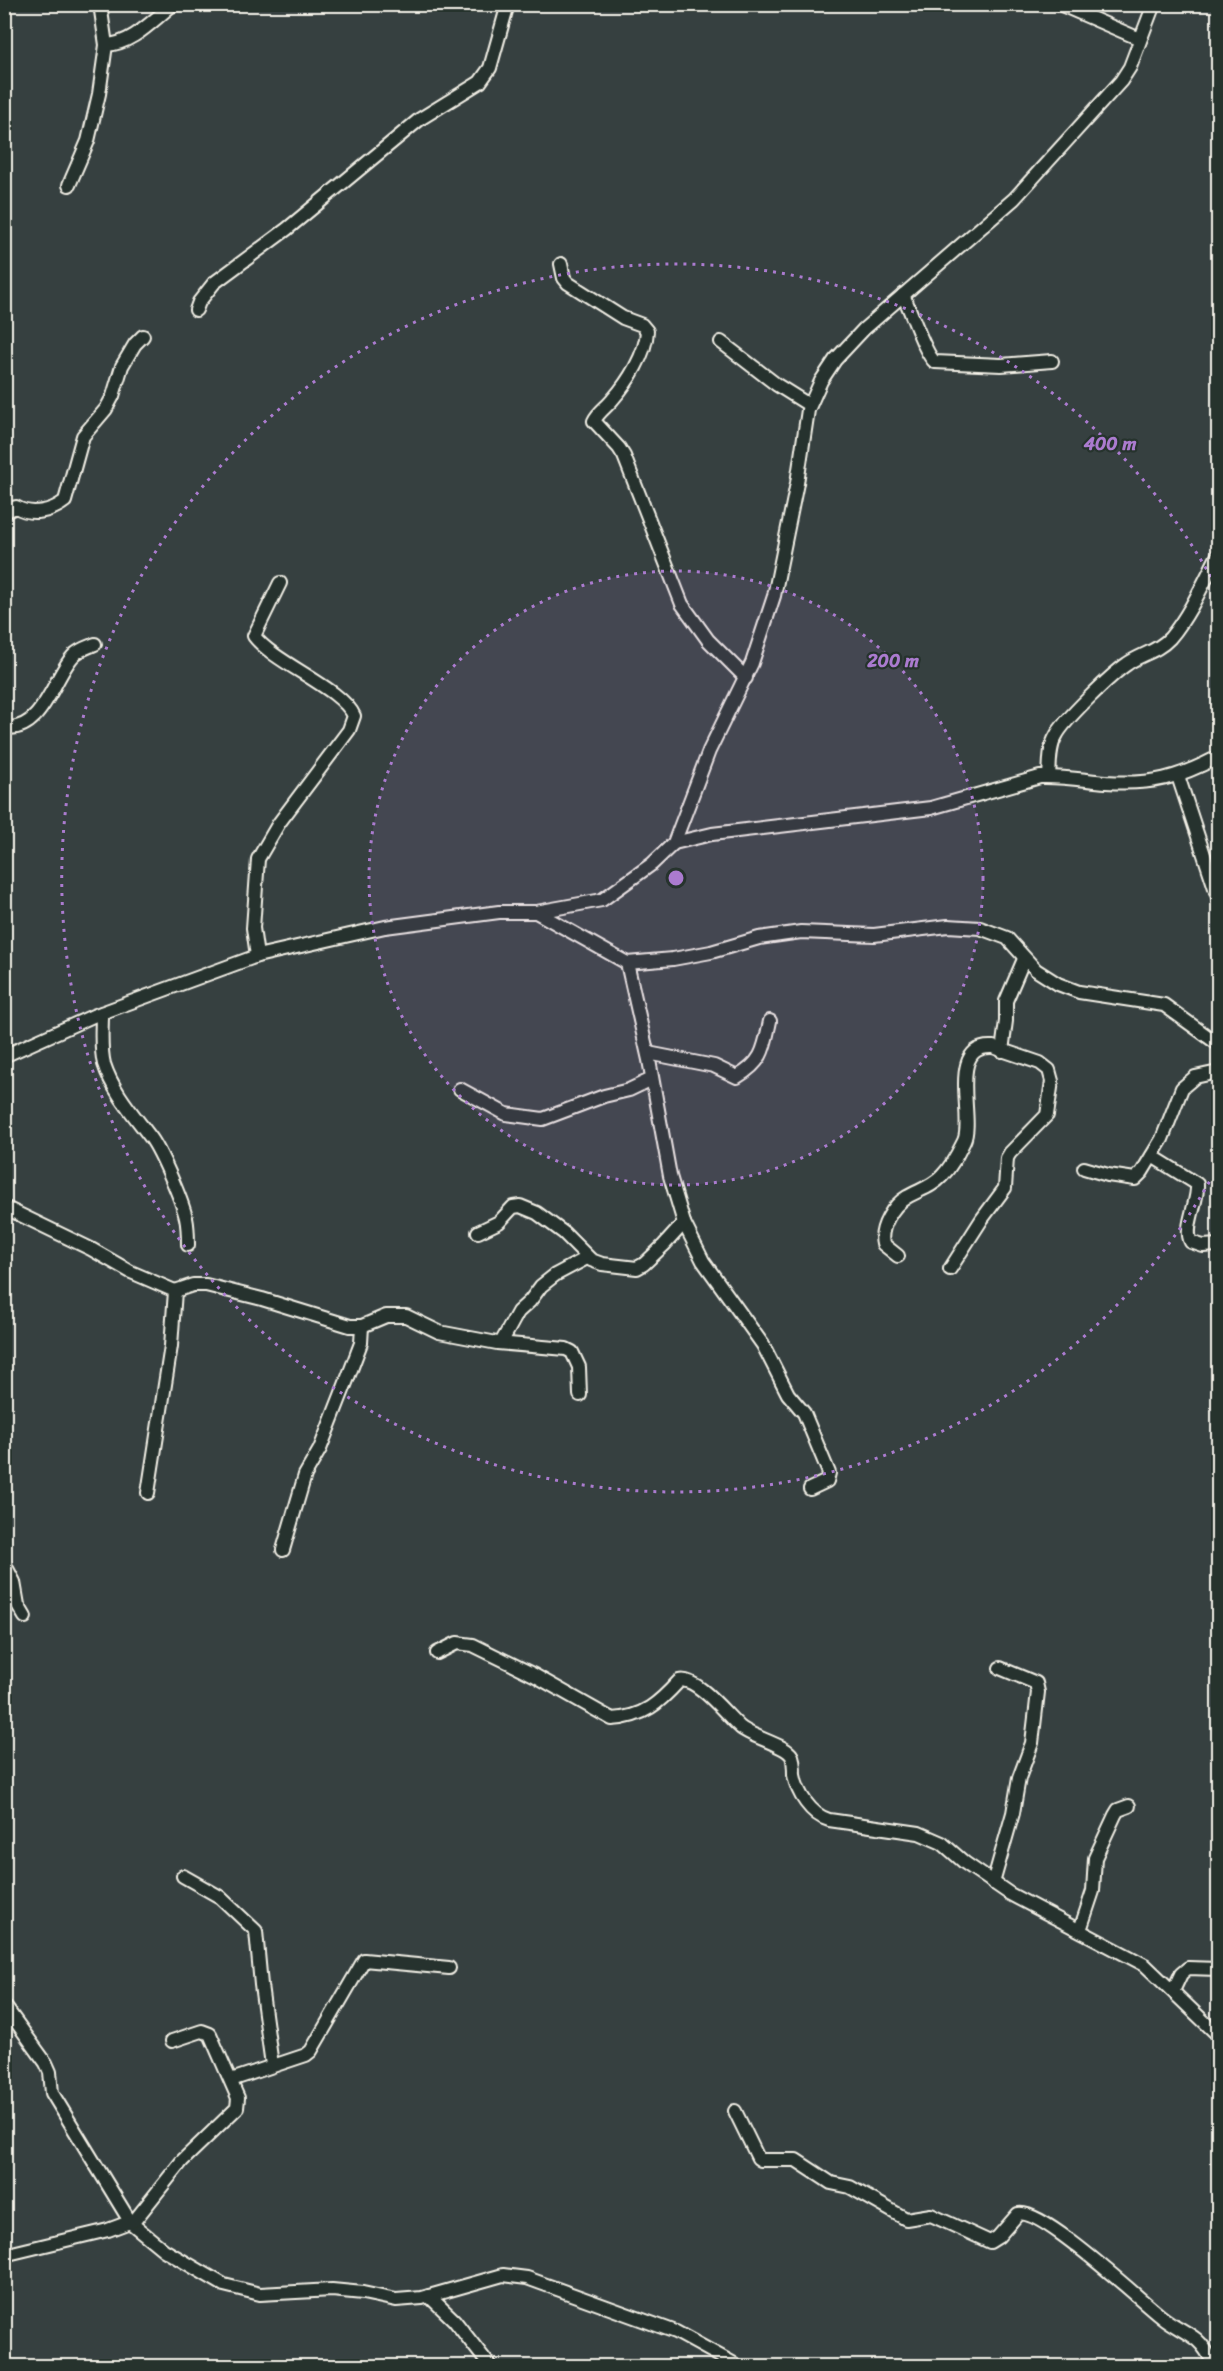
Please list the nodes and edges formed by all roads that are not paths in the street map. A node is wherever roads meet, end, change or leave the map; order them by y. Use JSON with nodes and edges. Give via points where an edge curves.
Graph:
{"nodes":[{"id":1,"x":100,"y":4,"type":"edge"},
{"id":2,"x":508,"y":4,"type":"edge"},
{"id":3,"x":1059,"y":4,"type":"edge"},
{"id":4,"x":1154,"y":4,"type":"edge"},
{"id":5,"x":171,"y":6,"type":"edge"},
{"id":6,"x":1140,"y":39,"type":"junction"},
{"id":7,"x":106,"y":45,"type":"junction"},
{"id":8,"x":69,"y":184,"type":"dead end"},
{"id":9,"x":561,"y":264,"type":"dead end"},
{"id":10,"x":903,"y":295,"type":"junction"},
{"id":11,"x":196,"y":310,"type":"dead end"},
{"id":12,"x":143,"y":336,"type":"dead end"},
{"id":13,"x":721,"y":342,"type":"dead end"},
{"id":14,"x":1052,"y":361,"type":"dead end"},
{"id":15,"x":809,"y":405,"type":"junction"},
{"id":16,"x":4,"y":512,"type":"edge"},
{"id":17,"x":1218,"y":555,"type":"edge"},
{"id":18,"x":280,"y":583,"type":"dead end"},
{"id":19,"x":95,"y":644,"type":"dead end"},
{"id":20,"x":746,"y":678,"type":"junction"},
{"id":21,"x":4,"y":727,"type":"edge"},
{"id":22,"x":1218,"y":757,"type":"edge"},
{"id":23,"x":1178,"y":776,"type":"junction"},
{"id":24,"x":1049,"y":777,"type":"junction"},
{"id":25,"x":674,"y":843,"type":"junction"},
{"id":26,"x":1218,"y":897,"type":"edge"},
{"id":27,"x":536,"y":912,"type":"junction"},
{"id":28,"x":257,"y":956,"type":"junction"},
{"id":29,"x":1024,"y":959,"type":"junction"},
{"id":30,"x":627,"y":963,"type":"junction"},
{"id":31,"x":102,"y":1013,"type":"junction"},
{"id":32,"x":770,"y":1021,"type":"dead end"},
{"id":33,"x":1218,"y":1044,"type":"edge"},
{"id":34,"x":1002,"y":1051,"type":"junction"},
{"id":35,"x":648,"y":1053,"type":"junction"},
{"id":36,"x":4,"y":1056,"type":"edge"},
{"id":37,"x":1218,"y":1072,"type":"edge"},
{"id":38,"x":652,"y":1079,"type":"junction"},
{"id":39,"x":460,"y":1089,"type":"dead end"},
{"id":40,"x":1152,"y":1155,"type":"junction"},
{"id":41,"x":1084,"y":1168,"type":"dead end"},
{"id":42,"x":4,"y":1206,"type":"edge"},
{"id":43,"x":684,"y":1223,"type":"junction"},
{"id":44,"x":478,"y":1232,"type":"dead end"},
{"id":45,"x":188,"y":1245,"type":"dead end"},
{"id":46,"x":1218,"y":1245,"type":"edge"},
{"id":47,"x":898,"y":1256,"type":"dead end"},
{"id":48,"x":587,"y":1258,"type":"junction"},
{"id":49,"x":950,"y":1269,"type":"dead end"},
{"id":50,"x":175,"y":1291,"type":"junction"},
{"id":51,"x":363,"y":1326,"type":"junction"},
{"id":52,"x":501,"y":1343,"type":"junction"},
{"id":53,"x":580,"y":1395,"type":"dead end"},
{"id":54,"x":810,"y":1489,"type":"dead end"},
{"id":55,"x":148,"y":1493,"type":"dead end"},
{"id":56,"x":283,"y":1550,"type":"dead end"},
{"id":57,"x":4,"y":1563,"type":"edge"},
{"id":58,"x":25,"y":1617,"type":"dead end"},
{"id":59,"x":437,"y":1653,"type":"dead end"},
{"id":60,"x":1000,"y":1668,"type":"dead end"},
{"id":61,"x":1129,"y":1806,"type":"dead end"},
{"id":62,"x":183,"y":1876,"type":"dead end"},
{"id":63,"x":993,"y":1882,"type":"junction"},
{"id":64,"x":1080,"y":1930,"type":"junction"},
{"id":65,"x":449,"y":1968,"type":"dead end"},
{"id":66,"x":1218,"y":1969,"type":"edge"},
{"id":67,"x":1173,"y":1991,"type":"junction"},
{"id":68,"x":4,"y":2006,"type":"edge"},
{"id":69,"x":1218,"y":2035,"type":"edge"},
{"id":70,"x":172,"y":2041,"type":"dead end"},
{"id":71,"x":272,"y":2065,"type":"junction"},
{"id":72,"x":231,"y":2080,"type":"junction"},
{"id":73,"x":735,"y":2111,"type":"dead end"},
{"id":74,"x":131,"y":2223,"type":"junction"},
{"id":75,"x":4,"y":2255,"type":"edge"},
{"id":76,"x":429,"y":2296,"type":"junction"},
{"id":77,"x":490,"y":2367,"type":"edge"},
{"id":78,"x":738,"y":2367,"type":"edge"},
{"id":79,"x":1215,"y":2367,"type":"edge"}],
"edges":[{"from":1,"to":7,"type":"street"},
{"from":2,"to":11,"type":"street","via":[[490,68],[480,82],[420,119],[287,229],[214,283]]},
{"from":3,"to":6,"type":"street"},
{"from":4,"to":6,"type":"street"},
{"from":5,"to":7,"type":"street","via":[[127,40]]},
{"from":6,"to":10,"type":"street","via":[[1121,81],[1014,199]]},
{"from":7,"to":8,"type":"street","via":[[88,141]]},
{"from":9,"to":20,"type":"street","via":[[568,283],[647,331],[624,385],[594,421],[624,456],[682,604],[708,640]]},
{"from":10,"to":14,"type":"street","via":[[935,363],[1001,365]]},
{"from":10,"to":15,"type":"street","via":[[835,360]]},
{"from":12,"to":16,"type":"street","via":[[122,366],[113,396],[83,436],[65,501],[36,513],[16,507]]},
{"from":13,"to":15,"type":"street","via":[[777,386]]},
{"from":15,"to":20,"type":"street","via":[[779,573]]},
{"from":17,"to":24,"type":"street","via":[[1170,638],[1125,665],[1060,730],[1053,743]]},
{"from":18,"to":28,"type":"street","via":[[254,636],[346,704],[354,716],[349,730],[300,794],[258,859],[253,928]]},
{"from":19,"to":21,"type":"street","via":[[76,653],[49,698],[25,725],[17,729]]},
{"from":20,"to":25,"type":"street","via":[[709,751]]},
{"from":22,"to":23,"type":"street"},
{"from":23,"to":24,"type":"street","via":[[1108,782]]},
{"from":23,"to":26,"type":"street"},
{"from":24,"to":25,"type":"street","via":[[931,808],[712,834]]},
{"from":25,"to":27,"type":"street","via":[[602,900]]},
{"from":27,"to":28,"type":"street","via":[[499,912],[385,927]]},
{"from":27,"to":30,"type":"street"},
{"from":28,"to":31,"type":"street"},
{"from":29,"to":30,"type":"street","via":[[1014,944],[993,932],[948,926],[874,935],[789,933],[711,952]]},
{"from":29,"to":33,"type":"street","via":[[1058,984],[1079,992],[1164,1005]]},
{"from":29,"to":34,"type":"street","via":[[1006,1001]]},
{"from":30,"to":35,"type":"street"},
{"from":31,"to":36,"type":"street"},
{"from":31,"to":45,"type":"street","via":[[105,1065],[133,1116],[156,1146],[180,1198]]},
{"from":32,"to":35,"type":"street","via":[[760,1058],[737,1077],[714,1066]]},
{"from":34,"to":47,"type":"street","via":[[987,1047],[977,1050],[968,1062],[966,1138],[951,1165],[931,1185],[904,1199],[883,1227],[883,1244]]},
{"from":34,"to":49,"type":"street","via":[[1040,1063],[1049,1070],[1049,1111],[1010,1153],[1005,1188]]},
{"from":35,"to":38,"type":"street"},
{"from":37,"to":40,"type":"street","via":[[1195,1077],[1182,1088]]},
{"from":38,"to":39,"type":"street","via":[[543,1119],[506,1114]]},
{"from":38,"to":43,"type":"street","via":[[670,1176]]},
{"from":40,"to":41,"type":"street","via":[[1135,1179]]},
{"from":40,"to":46,"type":"street","via":[[1197,1184],[1188,1232],[1191,1242]]},
{"from":42,"to":50,"type":"street"},
{"from":43,"to":48,"type":"street","via":[[640,1267],[602,1264]]},
{"from":43,"to":54,"type":"street","via":[[703,1261],[763,1345],[788,1394],[804,1413],[829,1473],[827,1481]]},
{"from":44,"to":48,"type":"street","via":[[520,1206],[564,1233]]},
{"from":48,"to":52,"type":"street","via":[[541,1286],[518,1312]]},
{"from":50,"to":51,"type":"street","via":[[206,1285],[350,1326]]},
{"from":50,"to":55,"type":"street","via":[[171,1346]]},
{"from":51,"to":52,"type":"street","via":[[379,1317],[406,1316],[433,1330]]},
{"from":51,"to":56,"type":"street","via":[[347,1380],[320,1449],[305,1475]]},
{"from":52,"to":53,"type":"street","via":[[572,1352],[579,1367]]},
{"from":57,"to":58,"type":"street"},
{"from":59,"to":63,"type":"street","via":[[457,1643],[473,1645],[612,1719],[654,1707],[679,1681],[687,1680],[744,1730],[789,1752],[800,1794],[819,1817],[927,1835]]},
{"from":60,"to":63,"type":"street","via":[[1036,1683],[1038,1692],[1032,1743],[1019,1778]]},
{"from":61,"to":64,"type":"street","via":[[1118,1810],[1095,1858],[1094,1891]]},
{"from":62,"to":71,"type":"street","via":[[220,1897],[256,1931]]},
{"from":63,"to":64,"type":"street"},
{"from":64,"to":67,"type":"street","via":[[1145,1965]]},
{"from":65,"to":71,"type":"street","via":[[364,1960],[311,2052]]},
{"from":66,"to":67,"type":"street","via":[[1188,1968]]},
{"from":67,"to":69,"type":"street"},
{"from":68,"to":74,"type":"street","via":[[46,2063],[52,2093]]},
{"from":70,"to":72,"type":"street","via":[[207,2031]]},
{"from":71,"to":72,"type":"street"},
{"from":72,"to":74,"type":"street","via":[[238,2098],[235,2112],[182,2161]]},
{"from":73,"to":79,"type":"street","via":[[761,2160],[796,2160],[831,2183],[850,2187],[906,2219],[931,2215],[990,2242],[1017,2214],[1027,2213],[1056,2229],[1165,2320],[1196,2339]]},
{"from":74,"to":75,"type":"street"},
{"from":74,"to":76,"type":"street","via":[[189,2266],[243,2291],[278,2295],[342,2290],[396,2300]]},
{"from":76,"to":77,"type":"street","via":[[454,2320]]},
{"from":76,"to":78,"type":"street","via":[[503,2276],[528,2278],[676,2332]]}]}
